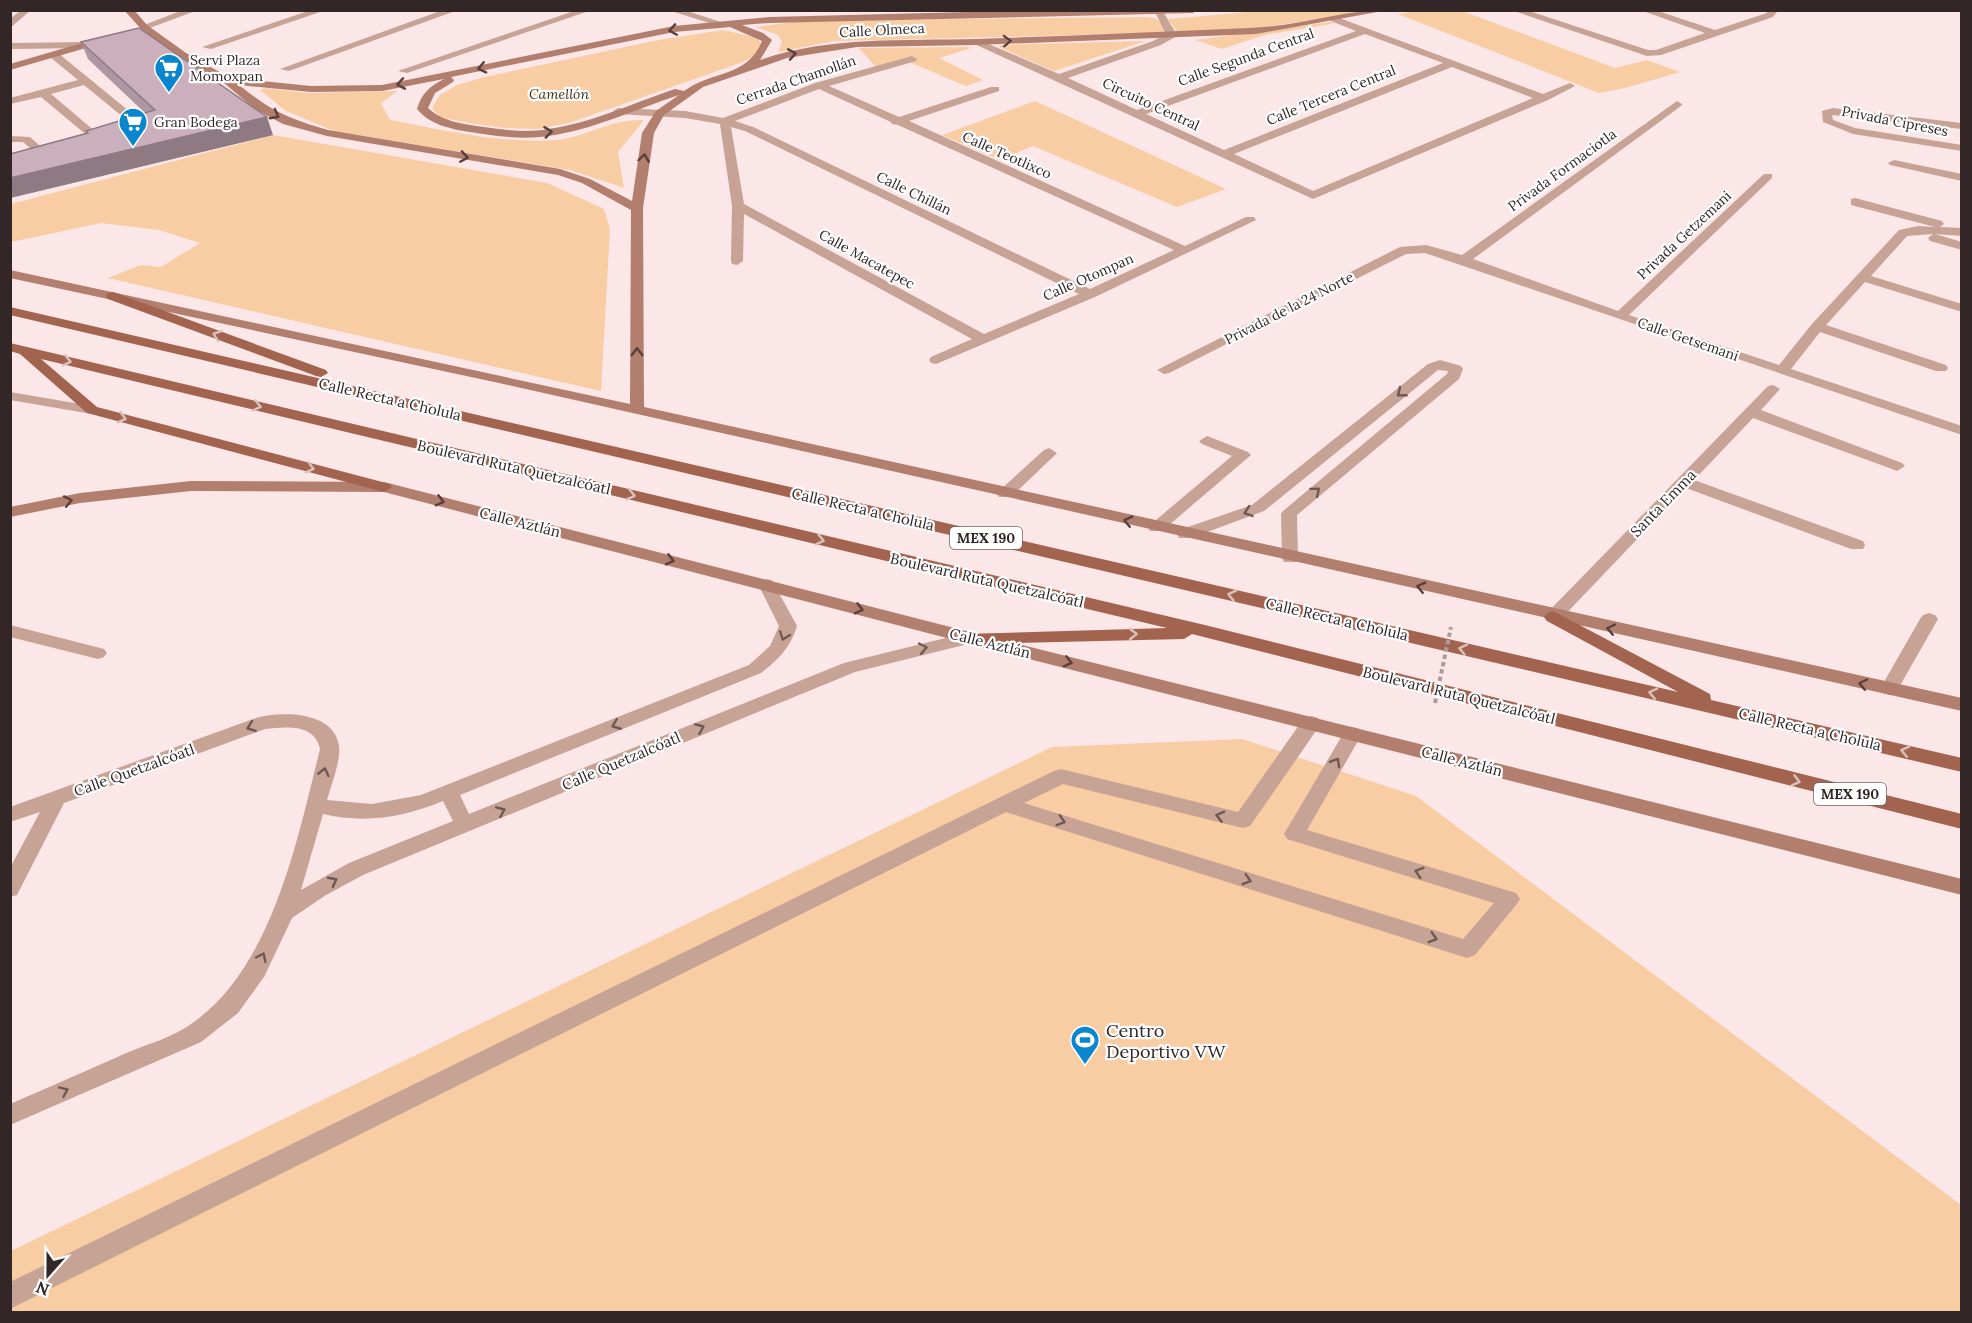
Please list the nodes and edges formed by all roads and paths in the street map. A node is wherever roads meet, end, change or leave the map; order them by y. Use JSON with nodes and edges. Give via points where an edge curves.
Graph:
{"nodes":[{"id":1,"x":27,"y":10,"type":"edge"},
{"id":2,"x":128,"y":10,"type":"edge"},
{"id":3,"x":194,"y":10,"type":"edge"},
{"id":4,"x":322,"y":10,"type":"edge"},
{"id":5,"x":454,"y":10,"type":"edge"},
{"id":6,"x":588,"y":10,"type":"edge"},
{"id":7,"x":672,"y":10,"type":"edge"},
{"id":8,"x":976,"y":10,"type":"edge"},
{"id":9,"x":1193,"y":10,"type":"edge"},
{"id":10,"x":1384,"y":10,"type":"edge"},
{"id":11,"x":1515,"y":10,"type":"edge"},
{"id":12,"x":1644,"y":10,"type":"edge"},
{"id":13,"x":1158,"y":11,"type":"edge"},
{"id":14,"x":1770,"y":11,"type":"edge"},
{"id":15,"x":961,"y":15,"type":"junction"},
{"id":16,"x":1334,"y":19,"type":"junction"},
{"id":17,"x":723,"y":24,"type":"junction"},
{"id":18,"x":10,"y":25,"type":"edge"},
{"id":19,"x":144,"y":27,"type":"junction"},
{"id":20,"x":133,"y":30,"type":"edge"},
{"id":21,"x":1367,"y":30,"type":"junction"},
{"id":22,"x":1714,"y":33,"type":"junction"},
{"id":23,"x":122,"y":34,"type":"edge"},
{"id":24,"x":1172,"y":35,"type":"junction"},
{"id":25,"x":975,"y":42,"type":"junction"},
{"id":26,"x":88,"y":45,"type":"junction"},
{"id":27,"x":10,"y":46,"type":"edge"},
{"id":28,"x":207,"y":47,"type":"dead end"},
{"id":29,"x":54,"y":55,"type":"junction"},
{"id":30,"x":912,"y":59,"type":"dead end"},
{"id":31,"x":1450,"y":64,"type":"junction"},
{"id":32,"x":750,"y":66,"type":"junction"},
{"id":33,"x":12,"y":68,"type":"edge"},
{"id":34,"x":285,"y":69,"type":"dead end"},
{"id":35,"x":403,"y":71,"type":"dead end"},
{"id":36,"x":458,"y":74,"type":"junction"},
{"id":37,"x":1059,"y":78,"type":"junction"},
{"id":38,"x":85,"y":81,"type":"junction"},
{"id":39,"x":228,"y":81,"type":"junction"},
{"id":40,"x":699,"y":85,"type":"junction"},
{"id":41,"x":819,"y":85,"type":"junction"},
{"id":42,"x":1570,"y":87,"type":"dead end"},
{"id":43,"x":995,"y":89,"type":"dead end"},
{"id":44,"x":43,"y":93,"type":"junction"},
{"id":45,"x":656,"y":99,"type":"junction"},
{"id":46,"x":1544,"y":99,"type":"junction"},
{"id":47,"x":10,"y":101,"type":"edge"},
{"id":48,"x":670,"y":104,"type":"junction"},
{"id":49,"x":1677,"y":104,"type":"dead end"},
{"id":50,"x":618,"y":111,"type":"junction"},
{"id":51,"x":660,"y":112,"type":"junction"},
{"id":52,"x":1135,"y":114,"type":"junction"},
{"id":53,"x":725,"y":121,"type":"junction"},
{"id":54,"x":896,"y":122,"type":"junction"},
{"id":55,"x":1962,"y":126,"type":"edge"},
{"id":56,"x":10,"y":139,"type":"edge"},
{"id":57,"x":1962,"y":148,"type":"edge"},
{"id":58,"x":1224,"y":154,"type":"junction"},
{"id":59,"x":49,"y":159,"type":"edge"},
{"id":60,"x":1894,"y":163,"type":"dead end"},
{"id":61,"x":1768,"y":176,"type":"dead end"},
{"id":62,"x":1962,"y":178,"type":"edge"},
{"id":63,"x":1856,"y":202,"type":"dead end"},
{"id":64,"x":738,"y":206,"type":"junction"},
{"id":65,"x":637,"y":208,"type":"junction"},
{"id":66,"x":1250,"y":220,"type":"dead end"},
{"id":67,"x":1909,"y":231,"type":"junction"},
{"id":68,"x":1962,"y":231,"type":"edge"},
{"id":69,"x":1962,"y":246,"type":"edge"},
{"id":70,"x":1415,"y":248,"type":"joint"},
{"id":71,"x":1184,"y":250,"type":"junction"},
{"id":72,"x":1464,"y":260,"type":"junction"},
{"id":73,"x":737,"y":261,"type":"dead end"},
{"id":74,"x":10,"y":274,"type":"edge"},
{"id":75,"x":1862,"y":277,"type":"junction"},
{"id":76,"x":1090,"y":294,"type":"junction"},
{"id":77,"x":113,"y":296,"type":"junction"},
{"id":78,"x":1962,"y":308,"type":"edge"},
{"id":79,"x":10,"y":311,"type":"edge"},
{"id":80,"x":1620,"y":316,"type":"junction"},
{"id":81,"x":1817,"y":327,"type":"junction"},
{"id":82,"x":982,"y":339,"type":"junction"},
{"id":83,"x":17,"y":349,"type":"edge"},
{"id":84,"x":936,"y":360,"type":"dead end"},
{"id":85,"x":1941,"y":368,"type":"dead end"},
{"id":86,"x":1164,"y":370,"type":"dead end"},
{"id":87,"x":1782,"y":370,"type":"junction"},
{"id":88,"x":1773,"y":389,"type":"dead end"},
{"id":89,"x":10,"y":396,"type":"edge"},
{"id":90,"x":390,"y":399,"type":"junction"},
{"id":91,"x":92,"y":410,"type":"junction"},
{"id":92,"x":637,"y":411,"type":"junction"},
{"id":93,"x":1751,"y":412,"type":"junction"},
{"id":94,"x":1962,"y":431,"type":"edge"},
{"id":95,"x":1207,"y":441,"type":"dead end"},
{"id":96,"x":1049,"y":453,"type":"dead end"},
{"id":97,"x":1897,"y":466,"type":"dead end"},
{"id":98,"x":1683,"y":482,"type":"junction"},
{"id":99,"x":384,"y":487,"type":"junction"},
{"id":100,"x":1005,"y":494,"type":"junction"},
{"id":101,"x":10,"y":512,"type":"edge"},
{"id":102,"x":1156,"y":528,"type":"junction"},
{"id":103,"x":1185,"y":534,"type":"junction"},
{"id":104,"x":1857,"y":545,"type":"dead end"},
{"id":105,"x":1290,"y":558,"type":"junction"},
{"id":106,"x":766,"y":584,"type":"junction"},
{"id":107,"x":1553,"y":616,"type":"junction"},
{"id":108,"x":1929,"y":619,"type":"dead end"},
{"id":109,"x":1451,"y":627,"type":"dead end"},
{"id":110,"x":10,"y":631,"type":"edge"},
{"id":111,"x":1209,"y":632,"type":"junction"},
{"id":112,"x":970,"y":638,"type":"junction"},
{"id":113,"x":98,"y":653,"type":"dead end"},
{"id":114,"x":1889,"y":689,"type":"junction"},
{"id":115,"x":1435,"y":703,"type":"dead end"},
{"id":116,"x":1962,"y":705,"type":"edge"},
{"id":117,"x":1726,"y":710,"type":"junction"},
{"id":118,"x":1311,"y":723,"type":"junction"},
{"id":119,"x":1353,"y":734,"type":"junction"},
{"id":120,"x":1962,"y":765,"type":"edge"},
{"id":121,"x":449,"y":793,"type":"junction"},
{"id":122,"x":57,"y":798,"type":"junction"},
{"id":123,"x":1005,"y":804,"type":"junction"},
{"id":124,"x":316,"y":805,"type":"junction"},
{"id":125,"x":10,"y":815,"type":"edge"},
{"id":126,"x":1962,"y":822,"type":"edge"},
{"id":127,"x":465,"y":826,"type":"junction"},
{"id":128,"x":1962,"y":887,"type":"edge"},
{"id":129,"x":10,"y":889,"type":"edge"},
{"id":130,"x":284,"y":912,"type":"junction"},
{"id":131,"x":10,"y":1114,"type":"edge"},
{"id":132,"x":10,"y":1296,"type":"edge"}],
"edges":[{"from":1,"to":18,"type":"street"},
{"from":2,"to":19,"type":"street"},
{"from":3,"to":19,"type":"street"},
{"from":4,"to":28,"type":"street"},
{"from":5,"to":34,"type":"street"},
{"from":6,"to":35,"type":"street"},
{"from":7,"to":17,"type":"street"},
{"from":8,"to":15,"type":"street"},
{"from":9,"to":13,"type":"street","name":"Calle Olmeca"},
{"from":10,"to":16,"type":"street","name":"Calle Olmeca"},
{"from":11,"to":22,"type":"street","via":[[1647,53],[1658,53]]},
{"from":12,"to":22,"type":"street"},
{"from":13,"to":15,"type":"street","name":"Calle Olmeca"},
{"from":13,"to":24,"type":"street"},
{"from":14,"to":22,"type":"street"},
{"from":15,"to":17,"type":"street","name":"Calle Olmeca","via":[[807,17]]},
{"from":16,"to":21,"type":"street"},
{"from":16,"to":24,"type":"street","name":"Calle Olmeca","via":[[1256,31]]},
{"from":17,"to":32,"type":"street","via":[[766,40]]},
{"from":17,"to":36,"type":"street","name":"Calle Olmeca","one_way":true,"via":[[674,30]]},
{"from":19,"to":20,"type":"street"},
{"from":19,"to":39,"type":"street","via":[[182,55]]},
{"from":21,"to":31,"type":"street"},
{"from":21,"to":52,"type":"street","name":"Calle Segunda Central"},
{"from":23,"to":26,"type":"street"},
{"from":25,"to":24,"type":"street","name":"Calle Olmeca","one_way":true},
{"from":24,"to":37,"type":"street"},
{"from":32,"to":25,"type":"street","name":"Calle Olmeca","one_way":true,"via":[[785,55],[857,44]]},
{"from":25,"to":37,"type":"street","name":"Circuito Central"},
{"from":26,"to":27,"type":"street"},
{"from":26,"to":29,"type":"street"},
{"from":29,"to":33,"type":"street"},
{"from":29,"to":38,"type":"street"},
{"from":30,"to":41,"type":"street","name":"Cerrada Chamollán"},
{"from":31,"to":46,"type":"street"},
{"from":31,"to":58,"type":"street","name":"Calle Tercera Central"},
{"from":32,"to":40,"type":"street","name":"Calle Olmeca"},
{"from":36,"to":39,"type":"street","name":"Calle Olmeca","one_way":true,"via":[[382,88],[311,89]]},
{"from":36,"to":50,"type":"street","one_way":true,"via":[[429,92],[422,109],[450,125],[544,133]]},
{"from":37,"to":52,"type":"street","name":"Circuito Central"},
{"from":38,"to":44,"type":"street"},
{"from":38,"to":44,"type":"street","via":[[142,127],[104,138]]},
{"from":39,"to":65,"type":"street","one_way":true,"via":[[287,122],[327,133],[560,172]]},
{"from":40,"to":45,"type":"street"},
{"from":40,"to":48,"type":"street","name":"Calle Olmeca"},
{"from":41,"to":53,"type":"street","name":"Cerrada Chamollán"},
{"from":41,"to":54,"type":"street","name":"Calle Teotlixco"},
{"from":42,"to":46,"type":"street"},
{"from":43,"to":54,"type":"street"},
{"from":44,"to":47,"type":"street"},
{"from":45,"to":48,"type":"street","name":"Calle Chillán"},
{"from":45,"to":50,"type":"street"},
{"from":46,"to":58,"type":"street","name":"Circuito Central","via":[[1314,195]]},
{"from":48,"to":51,"type":"street","name":"Calle Olmeca"},
{"from":48,"to":53,"type":"street","name":"Calle Chillán"},
{"from":49,"to":72,"type":"street","name":"Privada Formaciotla"},
{"from":50,"to":51,"type":"street","name":"Calle Chillán"},
{"from":51,"to":53,"type":"street","name":"Calle Chillán"},
{"from":65,"to":51,"type":"street","name":"Calle Olmeca","one_way":true,"via":[[648,133]]},
{"from":52,"to":58,"type":"street","name":"Circuito Central"},
{"from":53,"to":64,"type":"street"},
{"from":53,"to":76,"type":"street","name":"Calle Chillán","via":[[749,129]]},
{"from":54,"to":71,"type":"street","name":"Calle Teotlixco"},
{"from":55,"to":57,"type":"street","name":"Privada Cipreses","via":[[1851,112],[1826,113],[1828,122],[1853,131]]},
{"from":56,"to":59,"type":"street","via":[[26,139]]},
{"from":60,"to":62,"type":"street"},
{"from":61,"to":80,"type":"street","name":"Privada Getzemani"},
{"from":63,"to":68,"type":"street"},
{"from":64,"to":73,"type":"street"},
{"from":64,"to":82,"type":"street","name":"Calle Macatepec"},
{"from":92,"to":65,"type":"street","name":"Calle Olmeca","one_way":true},
{"from":66,"to":71,"type":"street","name":"Calle Otompan"},
{"from":67,"to":68,"type":"street"},
{"from":67,"to":69,"type":"street"},
{"from":67,"to":75,"type":"street"},
{"from":70,"to":72,"type":"street","name":"Calle Getsemani"},
{"from":70,"to":86,"type":"street","name":"Privada de la 24 Norte","via":[[1404,250]]},
{"from":71,"to":76,"type":"street","name":"Calle Otompan"},
{"from":72,"to":80,"type":"street","name":"Calle Getsemani"},
{"from":74,"to":77,"type":"street"},
{"from":75,"to":78,"type":"street"},
{"from":75,"to":81,"type":"street"},
{"from":76,"to":82,"type":"street","name":"Calle Otompan"},
{"from":90,"to":77,"type":"main road","one_way":true},
{"from":77,"to":92,"type":"street"},
{"from":79,"to":90,"type":"main road","name":"Calle Recta a Cholula","number":"MEX 190"},
{"from":80,"to":87,"type":"street","name":"Calle Getsemani"},
{"from":81,"to":85,"type":"street"},
{"from":81,"to":87,"type":"street"},
{"from":82,"to":84,"type":"street","name":"Calle Otompan"},
{"from":83,"to":91,"type":"main road"},
{"from":83,"to":111,"type":"main road","name":"Boulevard Ruta Quetzalcóatl","number":"MEX 190","one_way":true},
{"from":87,"to":94,"type":"street","name":"Calle Getsemani"},
{"from":88,"to":93,"type":"street","name":"Santa Emma"},
{"from":89,"to":91,"type":"street"},
{"from":117,"to":90,"type":"main road","name":"Calle Recta a Cholula","number":"MEX 190","one_way":true},
{"from":91,"to":99,"type":"main road","one_way":true},
{"from":92,"to":100,"type":"street"},
{"from":93,"to":97,"type":"street"},
{"from":93,"to":98,"type":"street","name":"Santa Emma"},
{"from":95,"to":102,"type":"street","via":[[1244,455]]},
{"from":96,"to":100,"type":"street"},
{"from":98,"to":104,"type":"street"},
{"from":98,"to":107,"type":"street","name":"Santa Emma"},
{"from":101,"to":99,"type":"street","name":"Calle Aztlán","one_way":true,"via":[[80,498],[191,486]]},
{"from":99,"to":106,"type":"street","name":"Calle Aztlán","one_way":true},
{"from":102,"to":100,"type":"street","one_way":true},
{"from":102,"to":103,"type":"street"},
{"from":103,"to":105,"type":"street"},
{"from":105,"to":103,"type":"street","one_way":true,"via":[[1289,514],[1454,376],[1456,369],[1440,363],[1433,367],[1258,508]]},
{"from":107,"to":105,"type":"street","one_way":true},
{"from":106,"to":112,"type":"street","name":"Calle Aztlán","one_way":true},
{"from":106,"to":121,"type":"street","one_way":true,"via":[[788,626],[785,640],[774,655],[755,669]]},
{"from":114,"to":107,"type":"street","one_way":true},
{"from":107,"to":117,"type":"main road"},
{"from":108,"to":114,"type":"street"},
{"from":109,"to":115,"type":"path","bridge":true},
{"from":110,"to":113,"type":"street"},
{"from":112,"to":111,"type":"main road","one_way":true},
{"from":111,"to":126,"type":"main road","name":"Boulevard Ruta Quetzalcóatl","number":"MEX 190","one_way":true},
{"from":112,"to":118,"type":"street","name":"Calle Aztlán","one_way":true},
{"from":127,"to":112,"type":"street","name":"Calle Quetzalcóatl","one_way":true,"via":[[850,667]]},
{"from":114,"to":116,"type":"street"},
{"from":120,"to":117,"type":"main road","name":"Calle Recta a Cholula","number":"MEX 190","one_way":true},
{"from":118,"to":119,"type":"street","name":"Calle Aztlán"},
{"from":118,"to":123,"type":"street","one_way":true,"via":[[1242,821],[1061,776]]},
{"from":123,"to":119,"type":"street","one_way":true,"via":[[1467,949],[1509,899],[1294,834]]},
{"from":119,"to":128,"type":"street","name":"Calle Aztlán"},
{"from":121,"to":124,"type":"street","via":[[375,812]]},
{"from":121,"to":127,"type":"street"},
{"from":124,"to":122,"type":"street","name":"Calle Quetzalcóatl","one_way":true,"via":[[330,749],[328,739],[308,723],[291,720],[263,723]]},
{"from":122,"to":125,"type":"street","name":"Calle Quetzalcóatl"},
{"from":122,"to":129,"type":"street"},
{"from":123,"to":132,"type":"street"},
{"from":124,"to":130,"type":"street","name":"Calle Quetzalcóatl"},
{"from":130,"to":127,"type":"street","name":"Calle Quetzalcóatl","one_way":true,"via":[[356,869]]},
{"from":131,"to":130,"type":"street","name":"Calle Quetzalcóatl","one_way":true,"via":[[193,1035],[211,1022],[244,990]]}]}
